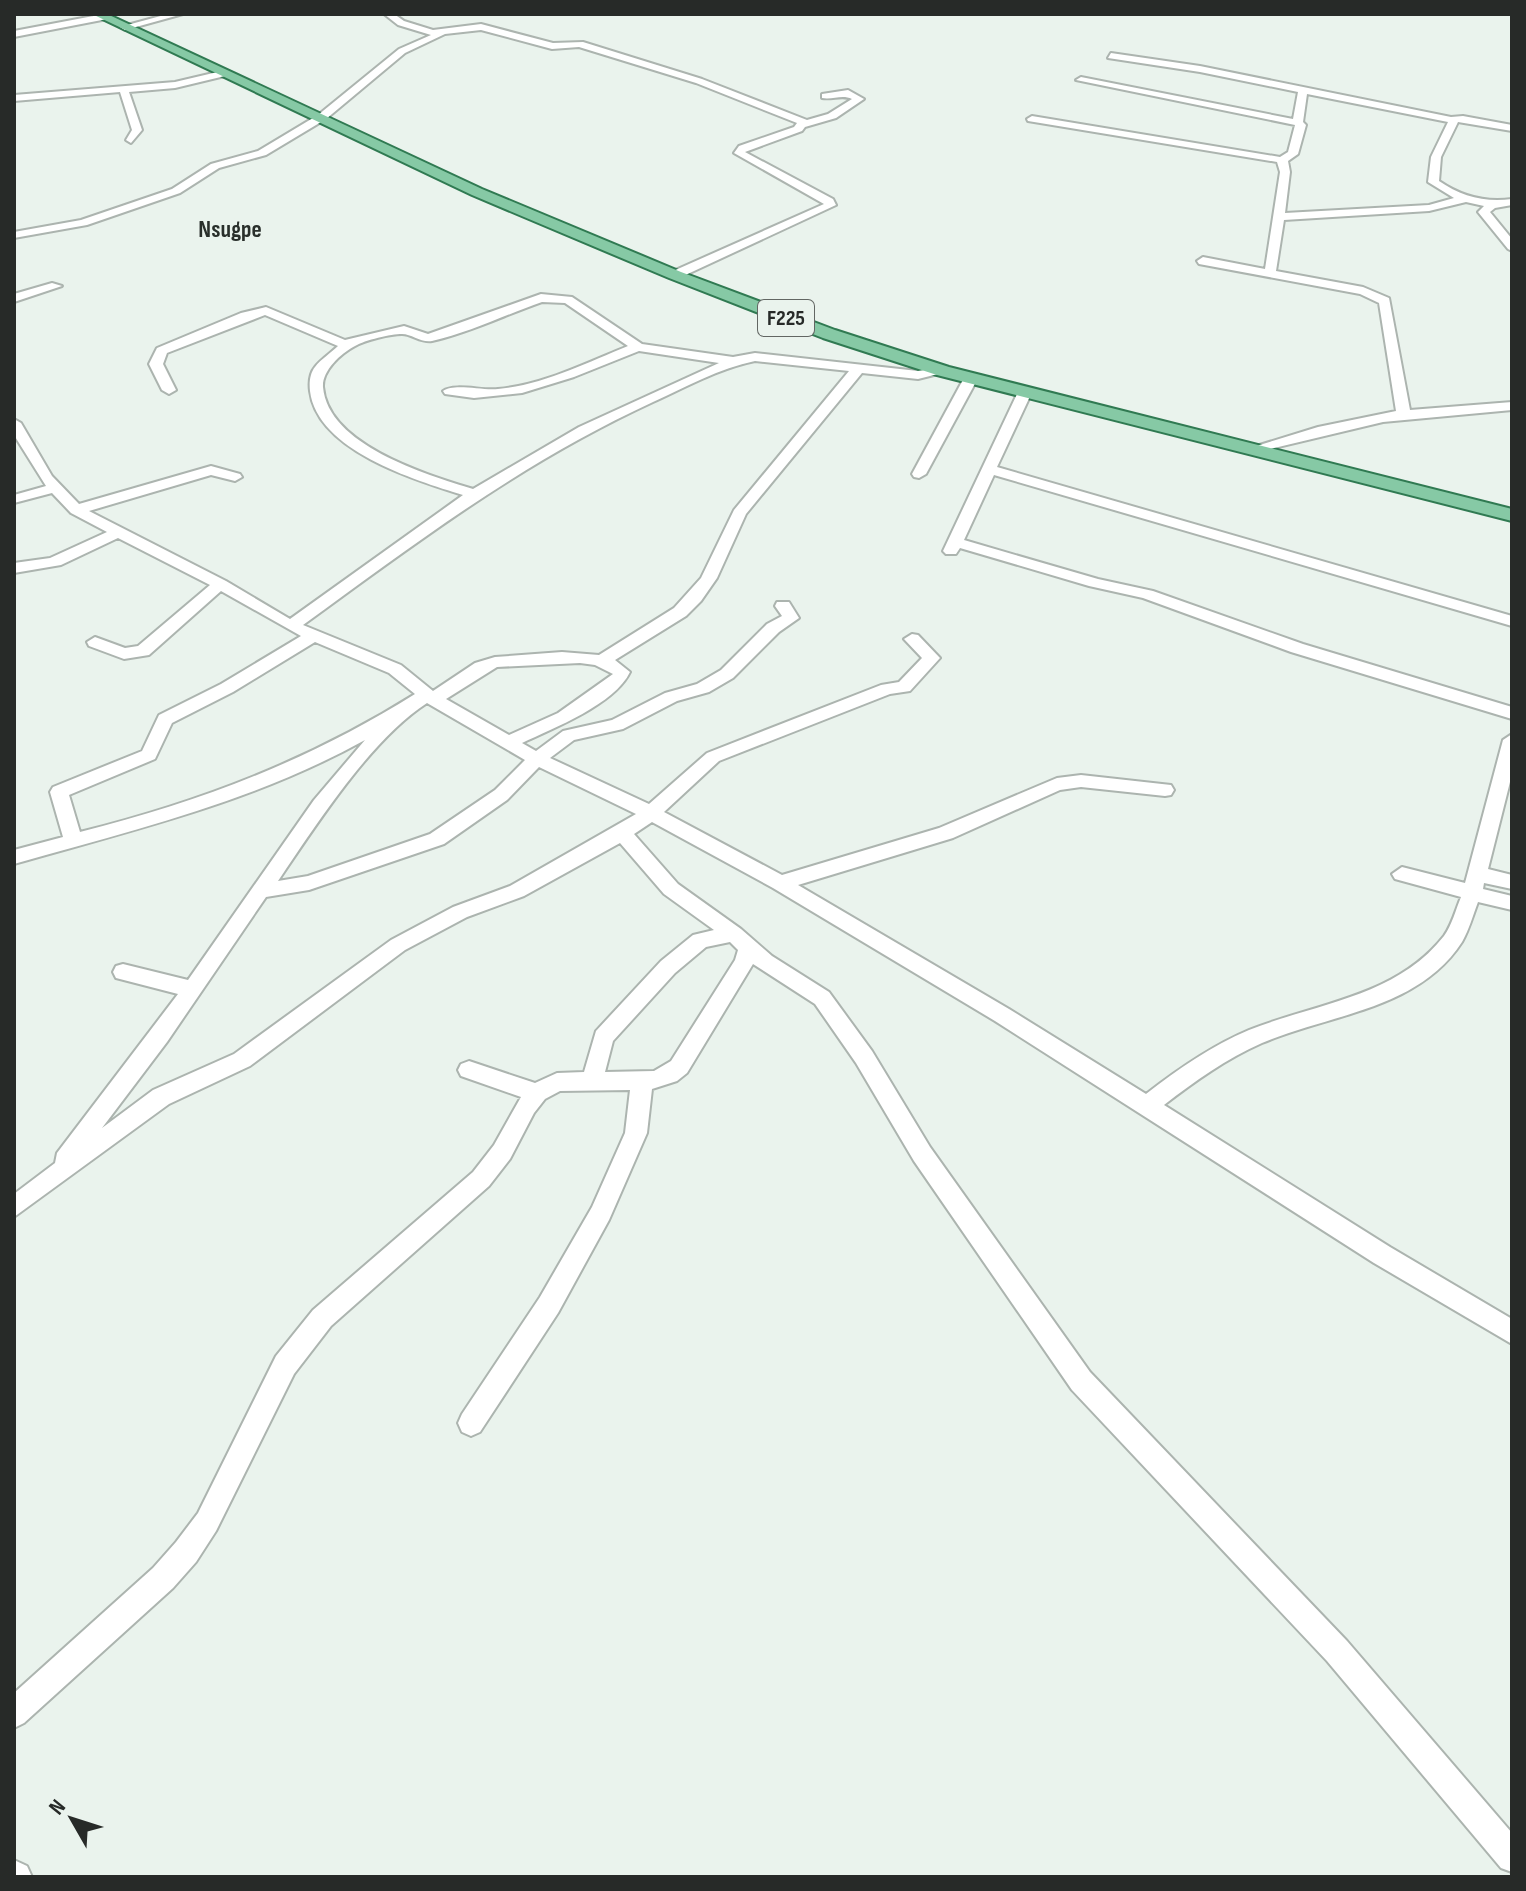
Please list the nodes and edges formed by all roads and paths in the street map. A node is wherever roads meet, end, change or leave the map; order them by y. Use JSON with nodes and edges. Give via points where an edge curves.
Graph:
{"nodes":[{"id":1,"x":179,"y":14,"type":"edge"},
{"id":2,"x":388,"y":14,"type":"edge"},
{"id":3,"x":101,"y":15,"type":"edge"},
{"id":4,"x":125,"y":27,"type":"junction"},
{"id":5,"x":14,"y":34,"type":"edge"},
{"id":6,"x":441,"y":34,"type":"junction"},
{"id":7,"x":1111,"y":56,"type":"dead end"},
{"id":8,"x":226,"y":73,"type":"junction"},
{"id":9,"x":1081,"y":80,"type":"dead end"},
{"id":10,"x":124,"y":90,"type":"junction"},
{"id":11,"x":1303,"y":90,"type":"junction"},
{"id":12,"x":826,"y":96,"type":"dead end"},
{"id":13,"x":14,"y":98,"type":"edge"},
{"id":14,"x":322,"y":117,"type":"junction"},
{"id":15,"x":1032,"y":119,"type":"dead end"},
{"id":16,"x":1451,"y":120,"type":"junction"},
{"id":17,"x":1298,"y":123,"type":"junction"},
{"id":18,"x":804,"y":124,"type":"junction"},
{"id":19,"x":1512,"y":128,"type":"edge"},
{"id":20,"x":131,"y":140,"type":"dead end"},
{"id":21,"x":1282,"y":160,"type":"junction"},
{"id":22,"x":1463,"y":199,"type":"junction"},
{"id":23,"x":1512,"y":202,"type":"edge"},
{"id":24,"x":1492,"y":205,"type":"junction"},
{"id":25,"x":1278,"y":217,"type":"junction"},
{"id":26,"x":14,"y":235,"type":"edge"},
{"id":27,"x":1512,"y":247,"type":"edge"},
{"id":28,"x":1203,"y":261,"type":"dead end"},
{"id":29,"x":1270,"y":273,"type":"junction"},
{"id":30,"x":675,"y":275,"type":"junction"},
{"id":31,"x":56,"y":286,"type":"dead end"},
{"id":32,"x":14,"y":298,"type":"edge"},
{"id":33,"x":350,"y":343,"type":"junction"},
{"id":34,"x":638,"y":347,"type":"junction"},
{"id":35,"x":734,"y":361,"type":"junction"},
{"id":36,"x":859,"y":368,"type":"junction"},
{"id":37,"x":943,"y":371,"type":"junction"},
{"id":38,"x":971,"y":378,"type":"junction"},
{"id":39,"x":169,"y":390,"type":"dead end"},
{"id":40,"x":450,"y":391,"type":"dead end"},
{"id":41,"x":1025,"y":392,"type":"junction"},
{"id":42,"x":1512,"y":406,"type":"edge"},
{"id":43,"x":1404,"y":417,"type":"junction"},
{"id":44,"x":14,"y":423,"type":"edge"},
{"id":45,"x":1258,"y":450,"type":"junction"},
{"id":46,"x":989,"y":469,"type":"junction"},
{"id":47,"x":919,"y":474,"type":"dead end"},
{"id":48,"x":235,"y":477,"type":"dead end"},
{"id":49,"x":56,"y":488,"type":"junction"},
{"id":50,"x":474,"y":494,"type":"junction"},
{"id":51,"x":14,"y":499,"type":"edge"},
{"id":52,"x":76,"y":510,"type":"junction"},
{"id":53,"x":1512,"y":515,"type":"edge"},
{"id":54,"x":118,"y":532,"type":"junction"},
{"id":55,"x":14,"y":568,"type":"edge"},
{"id":56,"x":220,"y":584,"type":"junction"},
{"id":57,"x":783,"y":606,"type":"dead end"},
{"id":58,"x":1512,"y":621,"type":"edge"},
{"id":59,"x":291,"y":626,"type":"junction"},
{"id":60,"x":316,"y":634,"type":"junction"},
{"id":61,"x":912,"y":639,"type":"dead end"},
{"id":62,"x":95,"y":642,"type":"dead end"},
{"id":63,"x":602,"y":661,"type":"junction"},
{"id":64,"x":431,"y":697,"type":"junction"},
{"id":65,"x":1512,"y":713,"type":"edge"},
{"id":66,"x":397,"y":714,"type":"junction"},
{"id":67,"x":1512,"y":740,"type":"edge"},
{"id":68,"x":508,"y":742,"type":"junction"},
{"id":69,"x":537,"y":759,"type":"junction"},
{"id":70,"x":1165,"y":790,"type":"dead end"},
{"id":71,"x":651,"y":813,"type":"junction"},
{"id":72,"x":622,"y":833,"type":"junction"},
{"id":73,"x":73,"y":840,"type":"junction"},
{"id":74,"x":14,"y":857,"type":"edge"},
{"id":75,"x":1402,"y":874,"type":"dead end"},
{"id":76,"x":1512,"y":882,"type":"edge"},
{"id":77,"x":780,"y":883,"type":"junction"},
{"id":78,"x":1475,"y":883,"type":"junction"},
{"id":79,"x":261,"y":891,"type":"junction"},
{"id":80,"x":1512,"y":903,"type":"edge"},
{"id":81,"x":742,"y":941,"type":"junction"},
{"id":82,"x":123,"y":972,"type":"dead end"},
{"id":83,"x":192,"y":989,"type":"junction"},
{"id":84,"x":469,"y":1070,"type":"dead end"},
{"id":85,"x":642,"y":1081,"type":"junction"},
{"id":86,"x":592,"y":1082,"type":"junction"},
{"id":87,"x":537,"y":1093,"type":"junction"},
{"id":88,"x":1148,"y":1105,"type":"junction"},
{"id":89,"x":49,"y":1181,"type":"junction"},
{"id":90,"x":14,"y":1207,"type":"edge"},
{"id":91,"x":1512,"y":1332,"type":"edge"},
{"id":92,"x":471,"y":1423,"type":"dead end"},
{"id":93,"x":14,"y":1713,"type":"edge"},
{"id":94,"x":1512,"y":1857,"type":"edge"}],
"edges":[{"from":1,"to":4,"type":"street"},
{"from":2,"to":6,"type":"street"},
{"from":3,"to":4,"type":"main road","number":"F225"},
{"from":3,"to":5,"type":"street"},
{"from":4,"to":8,"type":"main road","number":"F225"},
{"from":6,"to":14,"type":"street","via":[[402,51]]},
{"from":6,"to":18,"type":"street","via":[[481,27],[552,46],[580,44],[699,81]]},
{"from":7,"to":11,"type":"street"},
{"from":8,"to":10,"type":"street"},
{"from":8,"to":14,"type":"main road","number":"F225"},
{"from":9,"to":17,"type":"street"},
{"from":10,"to":13,"type":"street"},
{"from":10,"to":20,"type":"street","via":[[137,130]]},
{"from":11,"to":16,"type":"street"},
{"from":11,"to":17,"type":"street"},
{"from":12,"to":18,"type":"street","via":[[848,93],[859,99],[832,116]]},
{"from":14,"to":26,"type":"street","via":[[262,153],[215,166],[176,191],[83,223]]},
{"from":14,"to":30,"type":"main road","number":"F225","via":[[477,192]]},
{"from":15,"to":21,"type":"street"},
{"from":16,"to":19,"type":"street"},
{"from":16,"to":22,"type":"street","via":[[1454,124],[1436,157],[1433,182]]},
{"from":17,"to":21,"type":"street","via":[[1293,154]]},
{"from":18,"to":30,"type":"street","via":[[739,153],[830,205]]},
{"from":21,"to":25,"type":"street"},
{"from":22,"to":24,"type":"street"},
{"from":22,"to":25,"type":"street","via":[[1429,208]]},
{"from":23,"to":24,"type":"street"},
{"from":24,"to":27,"type":"street","via":[[1485,217]]},
{"from":25,"to":29,"type":"street"},
{"from":28,"to":29,"type":"street"},
{"from":29,"to":43,"type":"street","via":[[1363,291],[1385,301]]},
{"from":30,"to":37,"type":"main road","number":"F225"},
{"from":31,"to":32,"type":"street"},
{"from":33,"to":34,"type":"street","via":[[404,330],[422,338],[447,333],[550,297],[568,300]]},
{"from":33,"to":39,"type":"street","via":[[332,340],[275,312],[255,313],[162,351],[156,364]]},
{"from":33,"to":50,"type":"street","via":[[319,370],[316,383],[318,400],[333,428],[425,479]]},
{"from":34,"to":35,"type":"street"},
{"from":34,"to":40,"type":"street","via":[[529,388],[470,395]]},
{"from":35,"to":36,"type":"street","via":[[755,357]]},
{"from":35,"to":50,"type":"street","via":[[586,429]]},
{"from":36,"to":37,"type":"street","via":[[918,375]]},
{"from":36,"to":63,"type":"street","via":[[739,513],[695,598]]},
{"from":37,"to":38,"type":"main road","number":"F225"},
{"from":38,"to":41,"type":"main road","number":"F225"},
{"from":38,"to":47,"type":"street"},
{"from":41,"to":45,"type":"main road","number":"F225"},
{"from":41,"to":46,"type":"street"},
{"from":42,"to":43,"type":"street"},
{"from":43,"to":45,"type":"street","via":[[1292,437]]},
{"from":44,"to":49,"type":"street"},
{"from":45,"to":53,"type":"main road","number":"F225"},
{"from":46,"to":58,"type":"street"},
{"from":46,"to":65,"type":"street","via":[[953,547],[1147,594],[1297,648]]},
{"from":48,"to":52,"type":"street","via":[[211,470]]},
{"from":49,"to":51,"type":"street"},
{"from":49,"to":52,"type":"street"},
{"from":50,"to":59,"type":"street"},
{"from":52,"to":54,"type":"street"},
{"from":54,"to":55,"type":"street","via":[[59,562]]},
{"from":54,"to":56,"type":"street"},
{"from":56,"to":59,"type":"street"},
{"from":56,"to":62,"type":"street","via":[[143,651],[124,654]]},
{"from":57,"to":69,"type":"street","via":[[791,618],[773,628],[727,674],[617,725],[569,735]]},
{"from":59,"to":60,"type":"street"},
{"from":60,"to":64,"type":"street","via":[[395,669]]},
{"from":60,"to":73,"type":"street","via":[[165,719],[149,755],[59,792]]},
{"from":61,"to":71,"type":"street","via":[[932,658],[904,687],[713,757]]},
{"from":63,"to":64,"type":"street","via":[[495,662]]},
{"from":63,"to":68,"type":"street","via":[[614,663],[622,672],[618,680],[564,717]]},
{"from":64,"to":66,"type":"street"},
{"from":64,"to":68,"type":"street"},
{"from":66,"to":73,"type":"street","via":[[303,766],[206,804]]},
{"from":66,"to":79,"type":"street","via":[[320,805]]},
{"from":67,"to":78,"type":"street"},
{"from":68,"to":69,"type":"street"},
{"from":69,"to":71,"type":"street"},
{"from":69,"to":79,"type":"street","via":[[501,795],[437,839],[318,880]]},
{"from":70,"to":77,"type":"street","via":[[1081,781],[1057,784],[946,833]]},
{"from":71,"to":72,"type":"street"},
{"from":71,"to":77,"type":"street"},
{"from":72,"to":81,"type":"street","via":[[671,889]]},
{"from":72,"to":89,"type":"street","via":[[517,891],[460,912],[398,945],[242,1060],[161,1097]]},
{"from":73,"to":74,"type":"street"},
{"from":75,"to":78,"type":"street"},
{"from":76,"to":78,"type":"street"},
{"from":77,"to":88,"type":"street"},
{"from":78,"to":80,"type":"street"},
{"from":78,"to":88,"type":"street","via":[[1454,938],[1418,975],[1389,992],[1255,1037],[1197,1067]]},
{"from":79,"to":83,"type":"street"},
{"from":81,"to":85,"type":"street","via":[[744,962],[679,1067]]},
{"from":81,"to":86,"type":"street","via":[[700,940],[668,967],[603,1037]]},
{"from":81,"to":94,"type":"street","via":[[822,998],[922,1154],[1081,1381],[1337,1651]]},
{"from":82,"to":83,"type":"street"},
{"from":83,"to":89,"type":"street"},
{"from":84,"to":87,"type":"street"},
{"from":85,"to":86,"type":"street"},
{"from":85,"to":92,"type":"street","via":[[636,1133],[601,1213],[549,1305]]},
{"from":86,"to":87,"type":"street","via":[[557,1082]]},
{"from":87,"to":93,"type":"street","via":[[481,1179],[301,1342],[266,1398],[207,1522],[186,1552]]},
{"from":88,"to":91,"type":"street"},
{"from":89,"to":90,"type":"street"}]}
